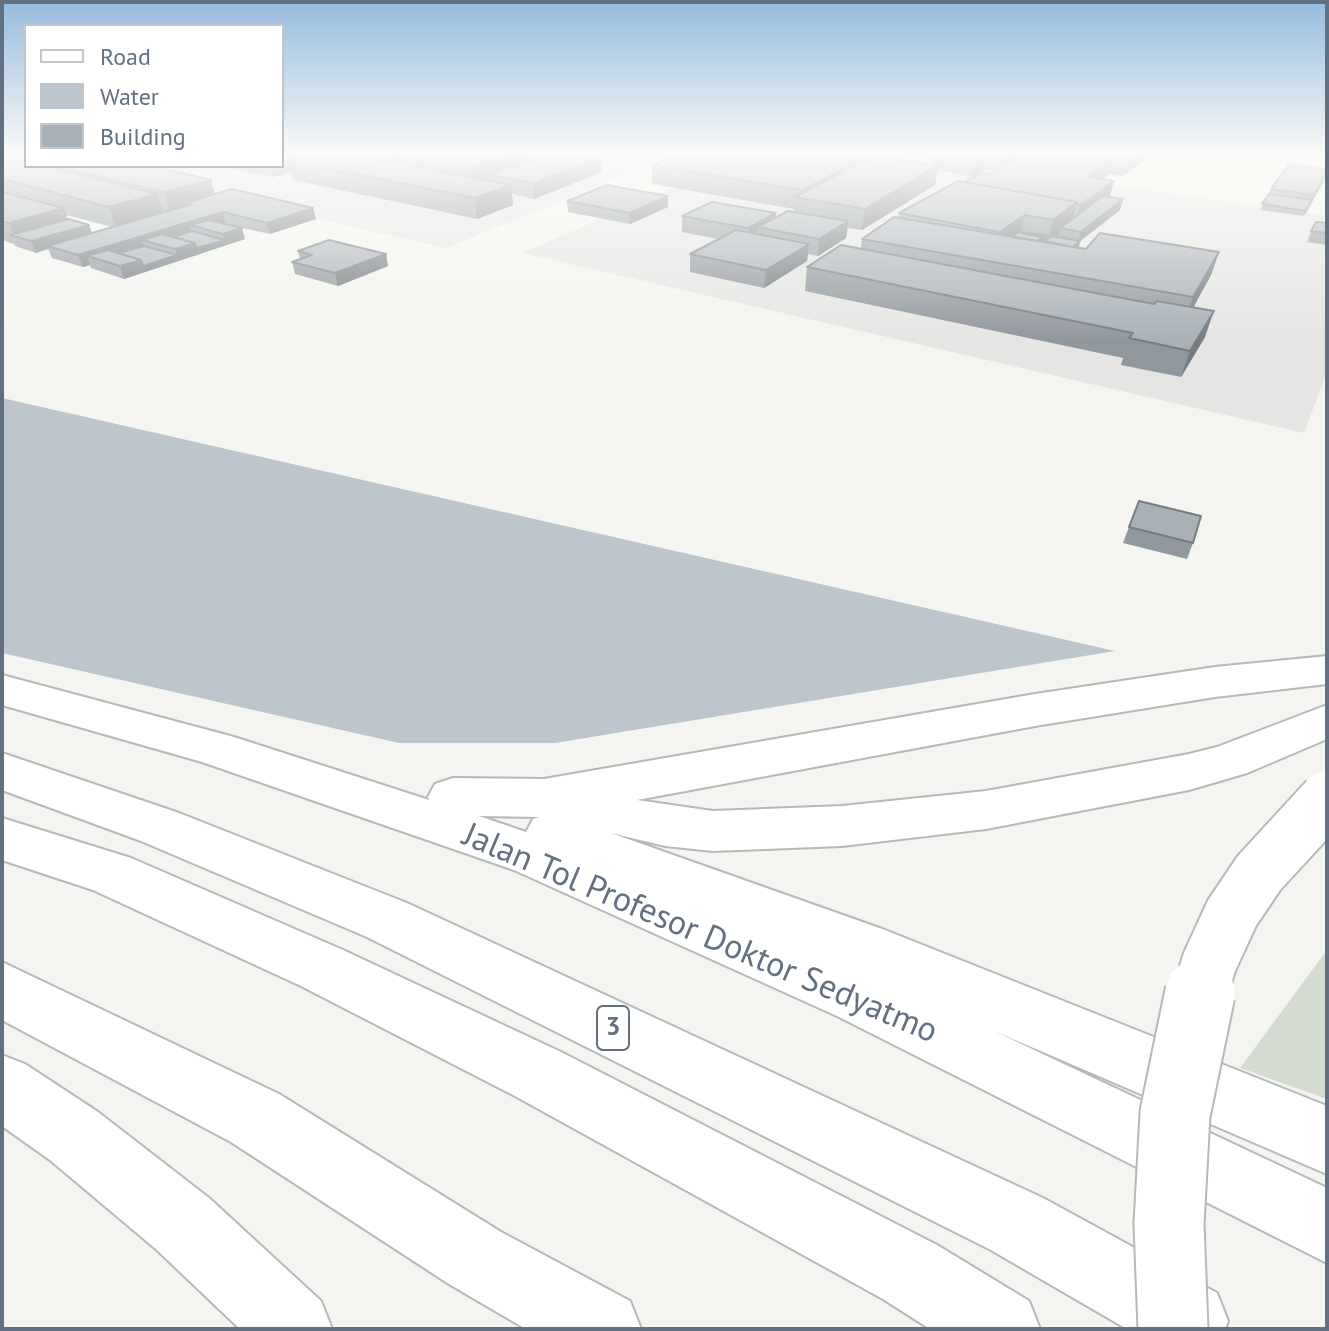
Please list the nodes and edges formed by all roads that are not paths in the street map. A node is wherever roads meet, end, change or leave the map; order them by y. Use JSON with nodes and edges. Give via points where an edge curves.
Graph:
{"nodes":[{"id":1,"x":1327,"y":670,"type":"edge"},
{"id":2,"x":2,"y":690,"type":"edge"},
{"id":3,"x":1327,"y":721,"type":"edge"},
{"id":4,"x":217,"y":749,"type":"junction"},
{"id":5,"x":2,"y":771,"type":"edge"},
{"id":6,"x":453,"y":797,"type":"junction"},
{"id":7,"x":544,"y":798,"type":"junction"},
{"id":8,"x":1327,"y":799,"type":"edge"},
{"id":9,"x":2,"y":839,"type":"edge"},
{"id":10,"x":2,"y":989,"type":"edge"},
{"id":11,"x":2,"y":1087,"type":"edge"},
{"id":12,"x":1327,"y":1140,"type":"edge"},
{"id":13,"x":1327,"y":1226,"type":"edge"},
{"id":14,"x":293,"y":1329,"type":"edge"},
{"id":15,"x":602,"y":1329,"type":"edge"},
{"id":16,"x":1001,"y":1329,"type":"edge"},
{"id":17,"x":1173,"y":1329,"type":"edge"},
{"id":18,"x":1204,"y":1329,"type":"edge"}],
"edges":[{"from":1,"to":7,"type":"main road","via":[[1035,710]]},
{"from":2,"to":4,"type":"main road","name":"Jalan Tol Profesor Doktor Sedyatmo"},
{"from":3,"to":7,"type":"main road","via":[[1189,772],[986,810],[842,826],[713,831],[665,826]]},
{"from":4,"to":6,"type":"main road"},
{"from":4,"to":13,"type":"main road","name":"Jalan Tol Profesor Doktor Sedyatmo","via":[[547,861],[859,997]]},
{"from":5,"to":18,"type":"main road","number":"3","via":[[160,827],[401,926],[1017,1224]]},
{"from":6,"to":7,"type":"main road"},
{"from":6,"to":12,"type":"main road","via":[[864,948]]},
{"from":8,"to":17,"type":"main road","bridge":true,"via":[[1259,873],[1232,913],[1209,963],[1175,1114],[1169,1224]]},
{"from":9,"to":16,"type":"main road","via":[[112,874],[322,968],[538,1074],[910,1272]]},
{"from":10,"to":15,"type":"main road","via":[[255,1118],[475,1258]]},
{"from":11,"to":14,"type":"main road","via":[[74,1136],[183,1224]]}]}
